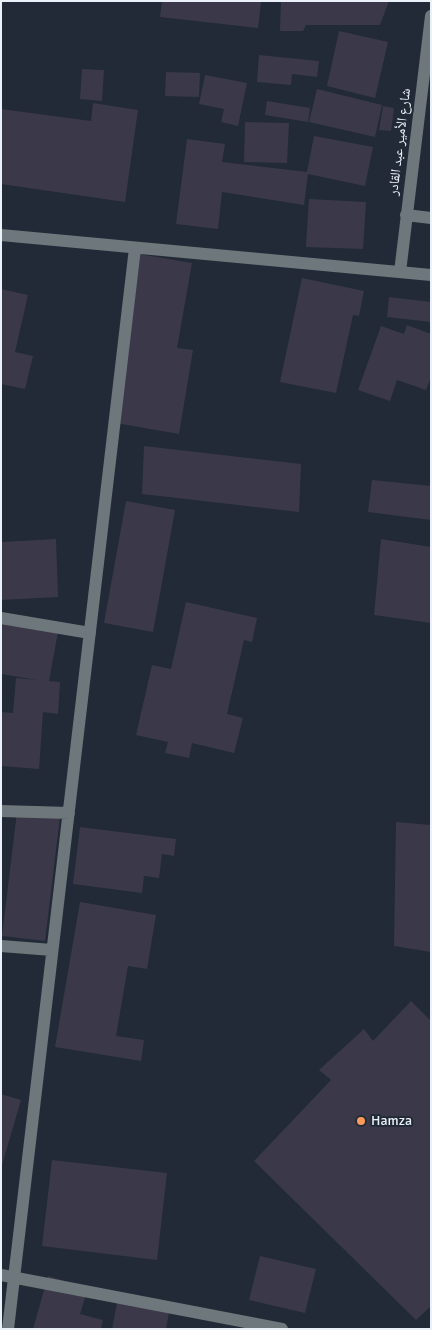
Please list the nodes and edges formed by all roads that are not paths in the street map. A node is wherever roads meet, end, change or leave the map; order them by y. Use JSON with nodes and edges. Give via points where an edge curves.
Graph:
{"nodes":[{"id":1,"x":431,"y":16,"type":"edge"},
{"id":2,"x":406,"y":215,"type":"junction"},
{"id":3,"x":431,"y":218,"type":"edge"},
{"id":4,"x":1,"y":235,"type":"edge"},
{"id":5,"x":135,"y":248,"type":"junction"},
{"id":6,"x":400,"y":272,"type":"junction"},
{"id":7,"x":431,"y":275,"type":"edge"},
{"id":8,"x":1,"y":618,"type":"edge"},
{"id":9,"x":90,"y":632,"type":"junction"},
{"id":10,"x":1,"y":811,"type":"edge"},
{"id":11,"x":68,"y":813,"type":"junction"},
{"id":12,"x":1,"y":946,"type":"edge"},
{"id":13,"x":52,"y":950,"type":"junction"},
{"id":14,"x":8,"y":1276,"type":"edge"},
{"id":15,"x":8,"y":1329,"type":"edge"},
{"id":16,"x":282,"y":1329,"type":"edge"}],
"edges":[{"from":1,"to":2,"type":"street","name":"شارع الأمير عبد القادر"},
{"from":2,"to":3,"type":"street"},
{"from":2,"to":6,"type":"street","name":"شارع الأمير عبد القادر"},
{"from":4,"to":5,"type":"street"},
{"from":5,"to":6,"type":"street"},
{"from":5,"to":9,"type":"street"},
{"from":6,"to":7,"type":"street"},
{"from":8,"to":9,"type":"street"},
{"from":9,"to":11,"type":"street"},
{"from":10,"to":11,"type":"street"},
{"from":11,"to":13,"type":"street"},
{"from":12,"to":13,"type":"street"},
{"from":13,"to":14,"type":"street"},
{"from":14,"to":15,"type":"street"},
{"from":14,"to":16,"type":"street"}]}
